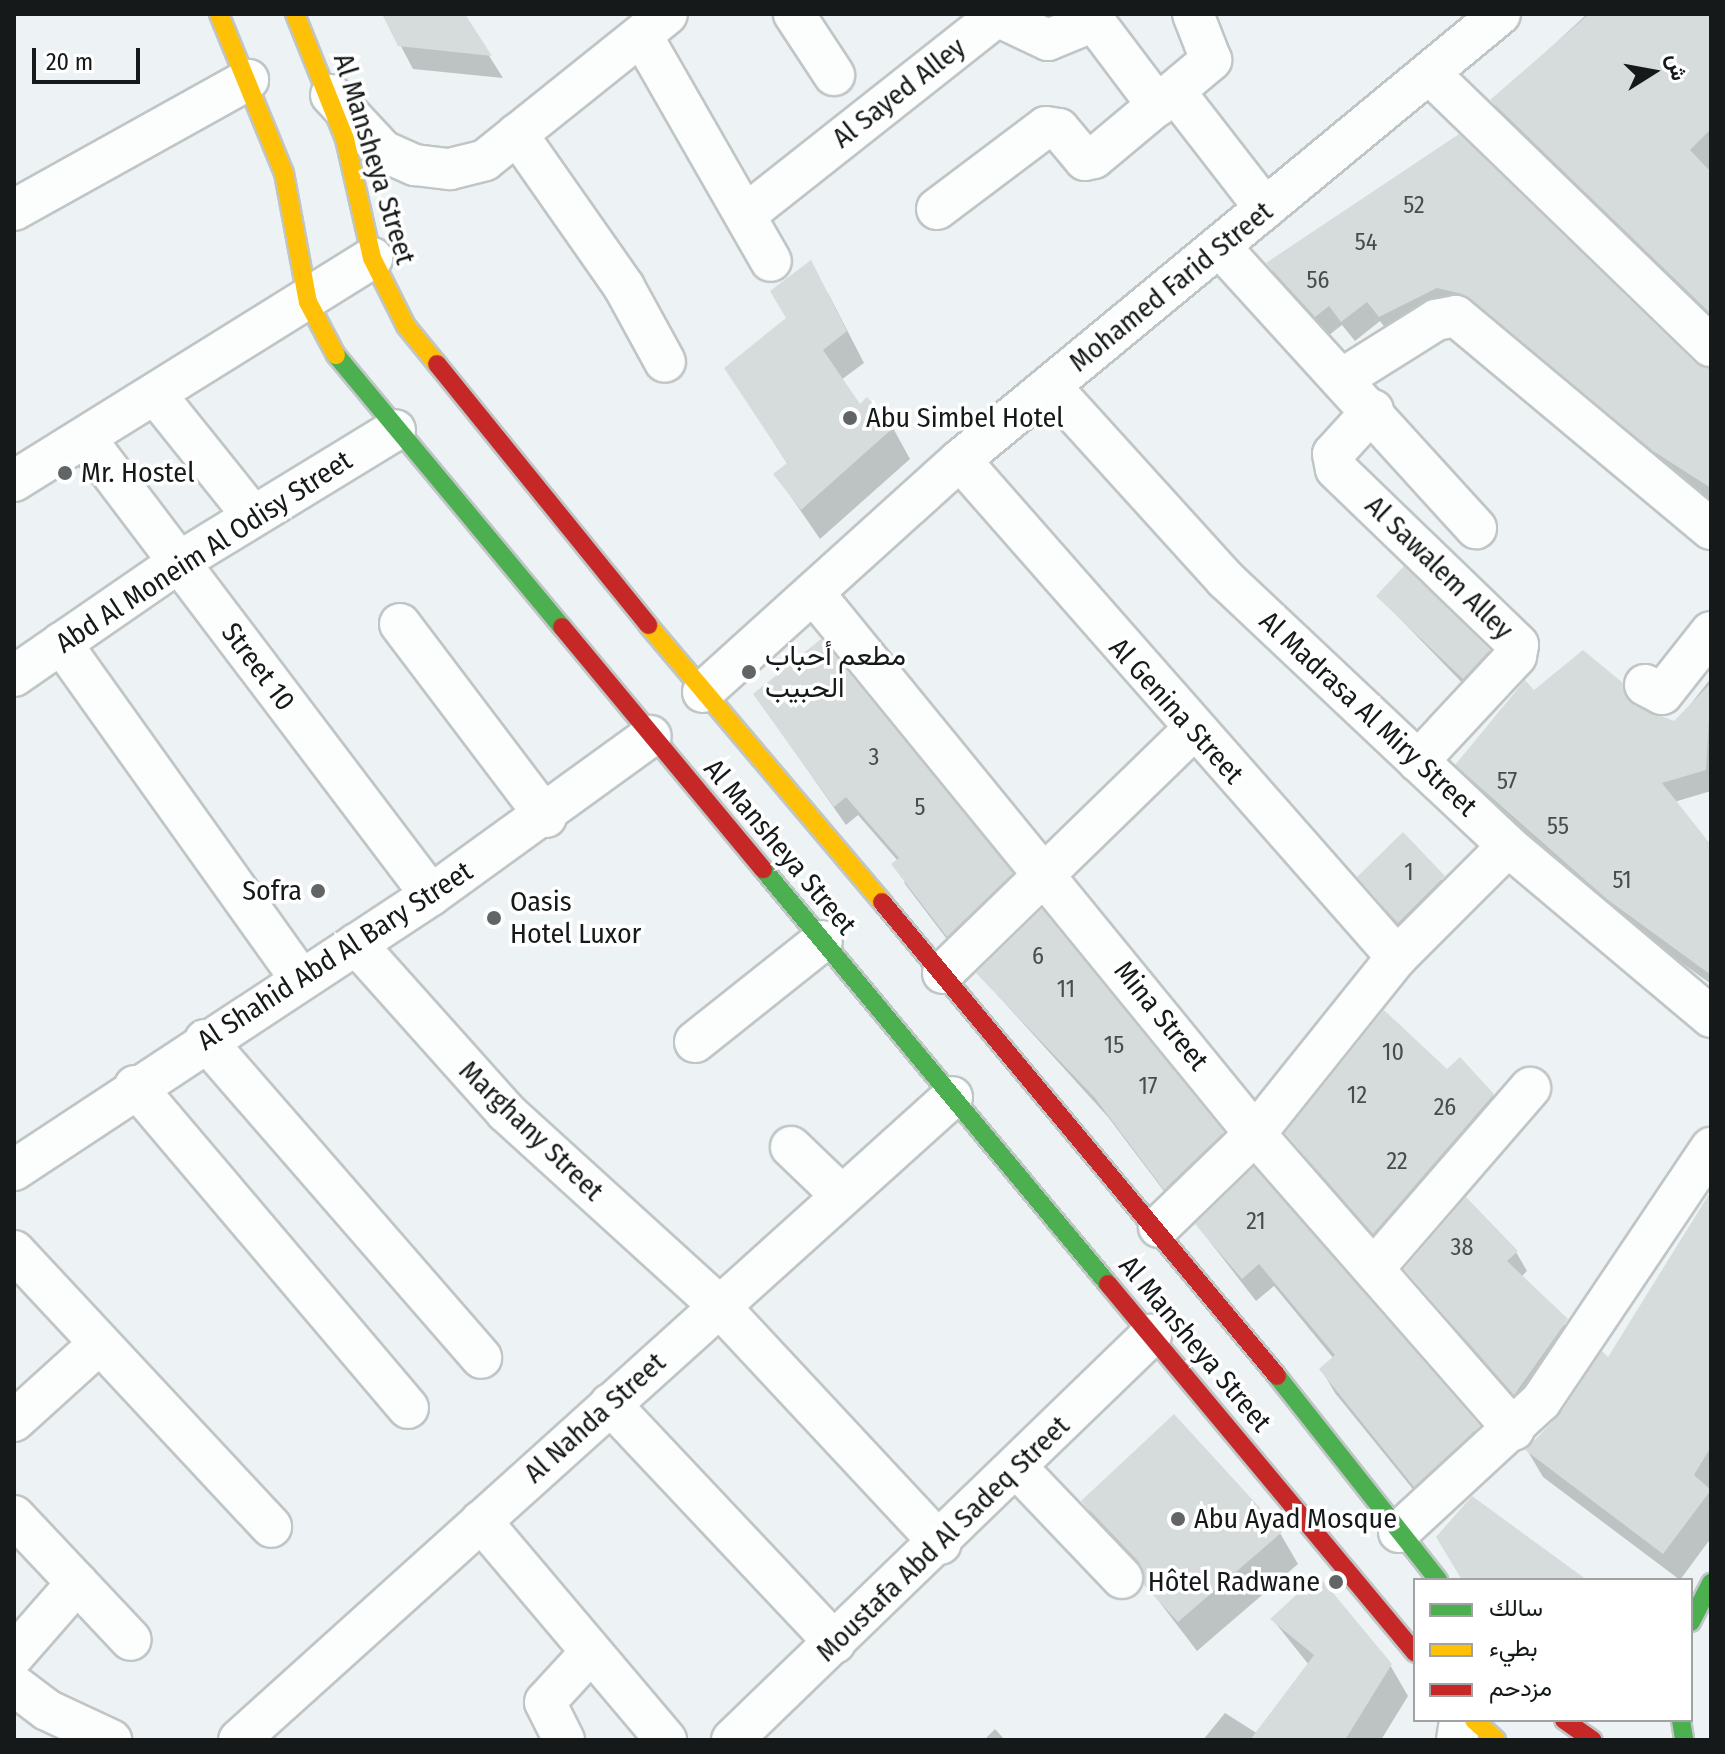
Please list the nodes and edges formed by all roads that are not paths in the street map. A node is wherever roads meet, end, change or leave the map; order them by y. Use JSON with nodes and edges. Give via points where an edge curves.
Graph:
{"nodes":[{"id":1,"x":219,"y":14,"type":"edge"},
{"id":2,"x":295,"y":14,"type":"edge"},
{"id":3,"x":794,"y":14,"type":"edge"},
{"id":4,"x":1193,"y":14,"type":"edge"},
{"id":5,"x":1500,"y":14,"type":"edge"},
{"id":6,"x":654,"y":25,"type":"edge"},
{"id":7,"x":834,"y":75,"type":"dead end"},
{"id":8,"x":1432,"y":76,"type":"junction"},
{"id":9,"x":248,"y":80,"type":"junction"},
{"id":10,"x":331,"y":95,"type":"junction"},
{"id":11,"x":1166,"y":99,"type":"junction"},
{"id":12,"x":517,"y":134,"type":"junction"},
{"id":13,"x":1265,"y":208,"type":"junction"},
{"id":14,"x":937,"y":209,"type":"dead end"},
{"id":15,"x":14,"y":210,"type":"edge"},
{"id":16,"x":745,"y":215,"type":"junction"},
{"id":17,"x":1221,"y":248,"type":"junction"},
{"id":18,"x":372,"y":258,"type":"junction"},
{"id":19,"x":771,"y":261,"type":"dead end"},
{"id":20,"x":308,"y":302,"type":"junction"},
{"id":21,"x":1711,"y":346,"type":"edge"},
{"id":22,"x":665,"y":362,"type":"dead end"},
{"id":23,"x":1342,"y":379,"type":"junction"},
{"id":24,"x":1050,"y":386,"type":"junction"},
{"id":25,"x":156,"y":395,"type":"junction"},
{"id":26,"x":1373,"y":410,"type":"junction"},
{"id":27,"x":395,"y":430,"type":"junction"},
{"id":28,"x":85,"y":438,"type":"junction"},
{"id":29,"x":960,"y":460,"type":"junction"},
{"id":30,"x":14,"y":481,"type":"edge"},
{"id":31,"x":252,"y":515,"type":"junction"},
{"id":32,"x":1476,"y":528,"type":"dead end"},
{"id":33,"x":1711,"y":529,"type":"edge"},
{"id":34,"x":179,"y":562,"type":"junction"},
{"id":35,"x":815,"y":595,"type":"junction"},
{"id":36,"x":400,"y":624,"type":"dead end"},
{"id":37,"x":1711,"y":632,"type":"edge"},
{"id":38,"x":61,"y":643,"type":"junction"},
{"id":39,"x":14,"y":676,"type":"edge"},
{"id":40,"x":1645,"y":685,"type":"dead end"},
{"id":41,"x":703,"y":692,"type":"junction"},
{"id":42,"x":1194,"y":729,"type":"junction"},
{"id":43,"x":651,"y":736,"type":"junction"},
{"id":44,"x":1418,"y":761,"type":"junction"},
{"id":45,"x":546,"y":817,"type":"junction"},
{"id":46,"x":1508,"y":846,"type":"junction"},
{"id":47,"x":1048,"y":874,"type":"junction"},
{"id":48,"x":431,"y":895,"type":"junction"},
{"id":49,"x":822,"y":941,"type":"junction"},
{"id":50,"x":356,"y":944,"type":"junction"},
{"id":51,"x":1397,"y":957,"type":"junction"},
{"id":52,"x":943,"y":973,"type":"junction"},
{"id":53,"x":301,"y":979,"type":"junction"},
{"id":54,"x":1711,"y":1017,"type":"edge"},
{"id":55,"x":205,"y":1040,"type":"junction"},
{"id":56,"x":695,"y":1042,"type":"dead end"},
{"id":57,"x":135,"y":1086,"type":"junction"},
{"id":58,"x":1530,"y":1088,"type":"dead end"},
{"id":59,"x":952,"y":1097,"type":"junction"},
{"id":60,"x":1255,"y":1134,"type":"junction"},
{"id":61,"x":791,"y":1147,"type":"dead end"},
{"id":62,"x":1711,"y":1148,"type":"edge"},
{"id":63,"x":14,"y":1170,"type":"edge"},
{"id":64,"x":841,"y":1195,"type":"junction"},
{"id":65,"x":1159,"y":1227,"type":"junction"},
{"id":66,"x":14,"y":1251,"type":"edge"},
{"id":67,"x":1375,"y":1267,"type":"junction"},
{"id":68,"x":719,"y":1306,"type":"junction"},
{"id":69,"x":1151,"y":1335,"type":"junction"},
{"id":70,"x":99,"y":1344,"type":"junction"},
{"id":71,"x":481,"y":1358,"type":"dead end"},
{"id":72,"x":610,"y":1404,"type":"junction"},
{"id":73,"x":408,"y":1408,"type":"dead end"},
{"id":74,"x":14,"y":1421,"type":"edge"},
{"id":75,"x":1514,"y":1430,"type":"junction"},
{"id":76,"x":1017,"y":1468,"type":"junction"},
{"id":77,"x":14,"y":1516,"type":"edge"},
{"id":78,"x":481,"y":1521,"type":"junction"},
{"id":79,"x":271,"y":1527,"type":"dead end"},
{"id":80,"x":1399,"y":1532,"type":"junction"},
{"id":81,"x":941,"y":1544,"type":"junction"},
{"id":82,"x":1122,"y":1578,"type":"dead end"},
{"id":83,"x":1436,"y":1578,"type":"edge"},
{"id":84,"x":77,"y":1583,"type":"junction"},
{"id":85,"x":1711,"y":1583,"type":"edge"},
{"id":86,"x":1693,"y":1618,"type":"edge"},
{"id":87,"x":131,"y":1640,"type":"dead end"},
{"id":88,"x":835,"y":1643,"type":"junction"},
{"id":89,"x":1413,"y":1651,"type":"edge"},
{"id":90,"x":591,"y":1652,"type":"junction"},
{"id":91,"x":14,"y":1655,"type":"edge"},
{"id":92,"x":14,"y":1685,"type":"edge"},
{"id":93,"x":1476,"y":1722,"type":"edge"},
{"id":94,"x":1570,"y":1725,"type":"edge"},
{"id":95,"x":111,"y":1740,"type":"edge"},
{"id":96,"x":239,"y":1740,"type":"edge"},
{"id":97,"x":564,"y":1740,"type":"edge"},
{"id":98,"x":666,"y":1740,"type":"edge"},
{"id":99,"x":732,"y":1740,"type":"edge"},
{"id":100,"x":1496,"y":1740,"type":"edge"},
{"id":101,"x":1593,"y":1740,"type":"edge"}],
"edges":[{"from":1,"to":9,"type":"main road","name":"Al Mansheya Street"},
{"from":2,"to":10,"type":"main road","name":"Al Mansheya Street"},
{"from":3,"to":7,"type":"street"},
{"from":4,"to":11,"type":"street","via":[[1211,60]]},
{"from":5,"to":8,"type":"street","name":"Mohamed Farid Street"},
{"from":6,"to":12,"type":"street"},
{"from":6,"to":16,"type":"street"},
{"from":8,"to":13,"type":"street","name":"Mohamed Farid Street"},
{"from":8,"to":21,"type":"street"},
{"from":9,"to":15,"type":"street"},
{"from":9,"to":20,"type":"main road","name":"Al Mansheya Street","via":[[284,173]]},
{"from":10,"to":12,"type":"street","via":[[383,151],[415,165],[450,169],[485,160]]},
{"from":10,"to":18,"type":"main road","name":"Al Mansheya Street"},
{"from":11,"to":13,"type":"street"},
{"from":11,"to":14,"type":"street","via":[[1090,161],[1059,129],[1046,127]]},
{"from":11,"to":16,"type":"street","name":"Al Sayed Alley","via":[[1094,21],[1048,40],[997,16]]},
{"from":12,"to":22,"type":"street","via":[[624,287]]},
{"from":13,"to":17,"type":"street","name":"Mohamed Farid Street"},
{"from":16,"to":19,"type":"street"},
{"from":17,"to":23,"type":"street"},
{"from":17,"to":24,"type":"street","name":"Mohamed Farid Street"},
{"from":18,"to":20,"type":"street"},
{"from":18,"to":41,"type":"main road","name":"Al Mansheya Street","via":[[406,326]]},
{"from":20,"to":25,"type":"street"},
{"from":20,"to":27,"type":"main road","name":"Al Mansheya Street","via":[[325,342]]},
{"from":23,"to":26,"type":"street"},
{"from":23,"to":33,"type":"street","via":[[1436,320],[1456,316]]},
{"from":24,"to":29,"type":"street","name":"Mohamed Farid Street"},
{"from":24,"to":44,"type":"street","name":"Al Madrasa Al Miry Street","via":[[1225,579]]},
{"from":25,"to":28,"type":"street"},
{"from":25,"to":31,"type":"street"},
{"from":26,"to":32,"type":"street"},
{"from":26,"to":44,"type":"street","name":"Al Sawalem Alley","via":[[1333,454],[1336,469],[1518,645],[1516,656]]},
{"from":27,"to":31,"type":"street","name":"Abd Al Moneim Al Odisy Street"},
{"from":27,"to":43,"type":"main road","name":"Al Mansheya Street"},
{"from":28,"to":30,"type":"street"},
{"from":28,"to":34,"type":"street","name":"Street 10"},
{"from":29,"to":35,"type":"street","name":"Mohamed Farid Street"},
{"from":29,"to":42,"type":"street","name":"Al Genina Street"},
{"from":31,"to":34,"type":"street","name":"Abd Al Moneim Al Odisy Street"},
{"from":34,"to":38,"type":"street","name":"Abd Al Moneim Al Odisy Street"},
{"from":34,"to":48,"type":"street","name":"Street 10"},
{"from":35,"to":41,"type":"street","name":"Mohamed Farid Street"},
{"from":35,"to":47,"type":"street","name":"Mina Street"},
{"from":36,"to":45,"type":"street"},
{"from":37,"to":40,"type":"street","via":[[1662,694]]},
{"from":38,"to":39,"type":"street","name":"Abd Al Moneim Al Odisy Street"},
{"from":38,"to":53,"type":"street"},
{"from":41,"to":52,"type":"main road","name":"Al Mansheya Street"},
{"from":42,"to":47,"type":"street"},
{"from":42,"to":51,"type":"street","name":"Al Genina Street"},
{"from":43,"to":45,"type":"street","name":"Al Shahid Abd Al Bary Street"},
{"from":43,"to":49,"type":"main road","name":"Al Mansheya Street"},
{"from":44,"to":46,"type":"street","name":"Al Madrasa Al Miry Street"},
{"from":45,"to":48,"type":"street","name":"Al Shahid Abd Al Bary Street"},
{"from":46,"to":51,"type":"street"},
{"from":46,"to":54,"type":"street","name":"Al Madrasa Al Miry Street"},
{"from":47,"to":52,"type":"street"},
{"from":47,"to":60,"type":"street","name":"Mina Street"},
{"from":48,"to":50,"type":"street","name":"Al Shahid Abd Al Bary Street"},
{"from":49,"to":56,"type":"street"},
{"from":49,"to":59,"type":"main road","name":"Al Mansheya Street"},
{"from":50,"to":53,"type":"street","name":"Al Shahid Abd Al Bary Street"},
{"from":50,"to":68,"type":"street","name":"Marghany Street","via":[[506,1112]]},
{"from":51,"to":60,"type":"street"},
{"from":52,"to":65,"type":"main road","name":"Al Mansheya Street"},
{"from":53,"to":55,"type":"street","name":"Al Shahid Abd Al Bary Street"},
{"from":55,"to":57,"type":"street","name":"Al Shahid Abd Al Bary Street"},
{"from":55,"to":71,"type":"street"},
{"from":57,"to":63,"type":"street","name":"Al Shahid Abd Al Bary Street"},
{"from":57,"to":73,"type":"street"},
{"from":58,"to":67,"type":"street"},
{"from":59,"to":64,"type":"street","name":"Al Nahda Street"},
{"from":59,"to":69,"type":"main road","name":"Al Mansheya Street"},
{"from":60,"to":65,"type":"street"},
{"from":60,"to":67,"type":"street","name":"Mina Street"},
{"from":61,"to":64,"type":"street"},
{"from":62,"to":75,"type":"street","via":[[1566,1369]]},
{"from":64,"to":68,"type":"street","name":"Al Nahda Street"},
{"from":65,"to":80,"type":"main road","name":"Al Mansheya Street"},
{"from":66,"to":70,"type":"street"},
{"from":67,"to":75,"type":"street","name":"Mina Street"},
{"from":68,"to":72,"type":"street","name":"Al Nahda Street"},
{"from":68,"to":81,"type":"street","name":"Marghany Street"},
{"from":69,"to":76,"type":"street","name":"Moustafa Abd Al Sadeq Street"},
{"from":69,"to":89,"type":"main road","name":"Al Mansheya Street"},
{"from":70,"to":74,"type":"street"},
{"from":70,"to":79,"type":"street"},
{"from":72,"to":78,"type":"street","name":"Al Nahda Street"},
{"from":72,"to":88,"type":"street"},
{"from":75,"to":80,"type":"street"},
{"from":76,"to":81,"type":"street","name":"Moustafa Abd Al Sadeq Street"},
{"from":76,"to":82,"type":"street"},
{"from":77,"to":84,"type":"street"},
{"from":78,"to":90,"type":"street"},
{"from":78,"to":96,"type":"street","name":"Al Nahda Street"},
{"from":80,"to":83,"type":"main road","name":"Al Mansheya Street"},
{"from":81,"to":88,"type":"street","name":"Moustafa Abd Al Sadeq Street"},
{"from":84,"to":87,"type":"street"},
{"from":84,"to":91,"type":"street"},
{"from":85,"to":86,"type":"main road"},
{"from":88,"to":99,"type":"street","name":"Moustafa Abd Al Sadeq Street"},
{"from":90,"to":97,"type":"street","via":[[545,1702]]},
{"from":90,"to":98,"type":"street"},
{"from":92,"to":95,"type":"street","via":[[47,1710]]},
{"from":93,"to":100,"type":"main road"},
{"from":94,"to":101,"type":"main road"}]}
